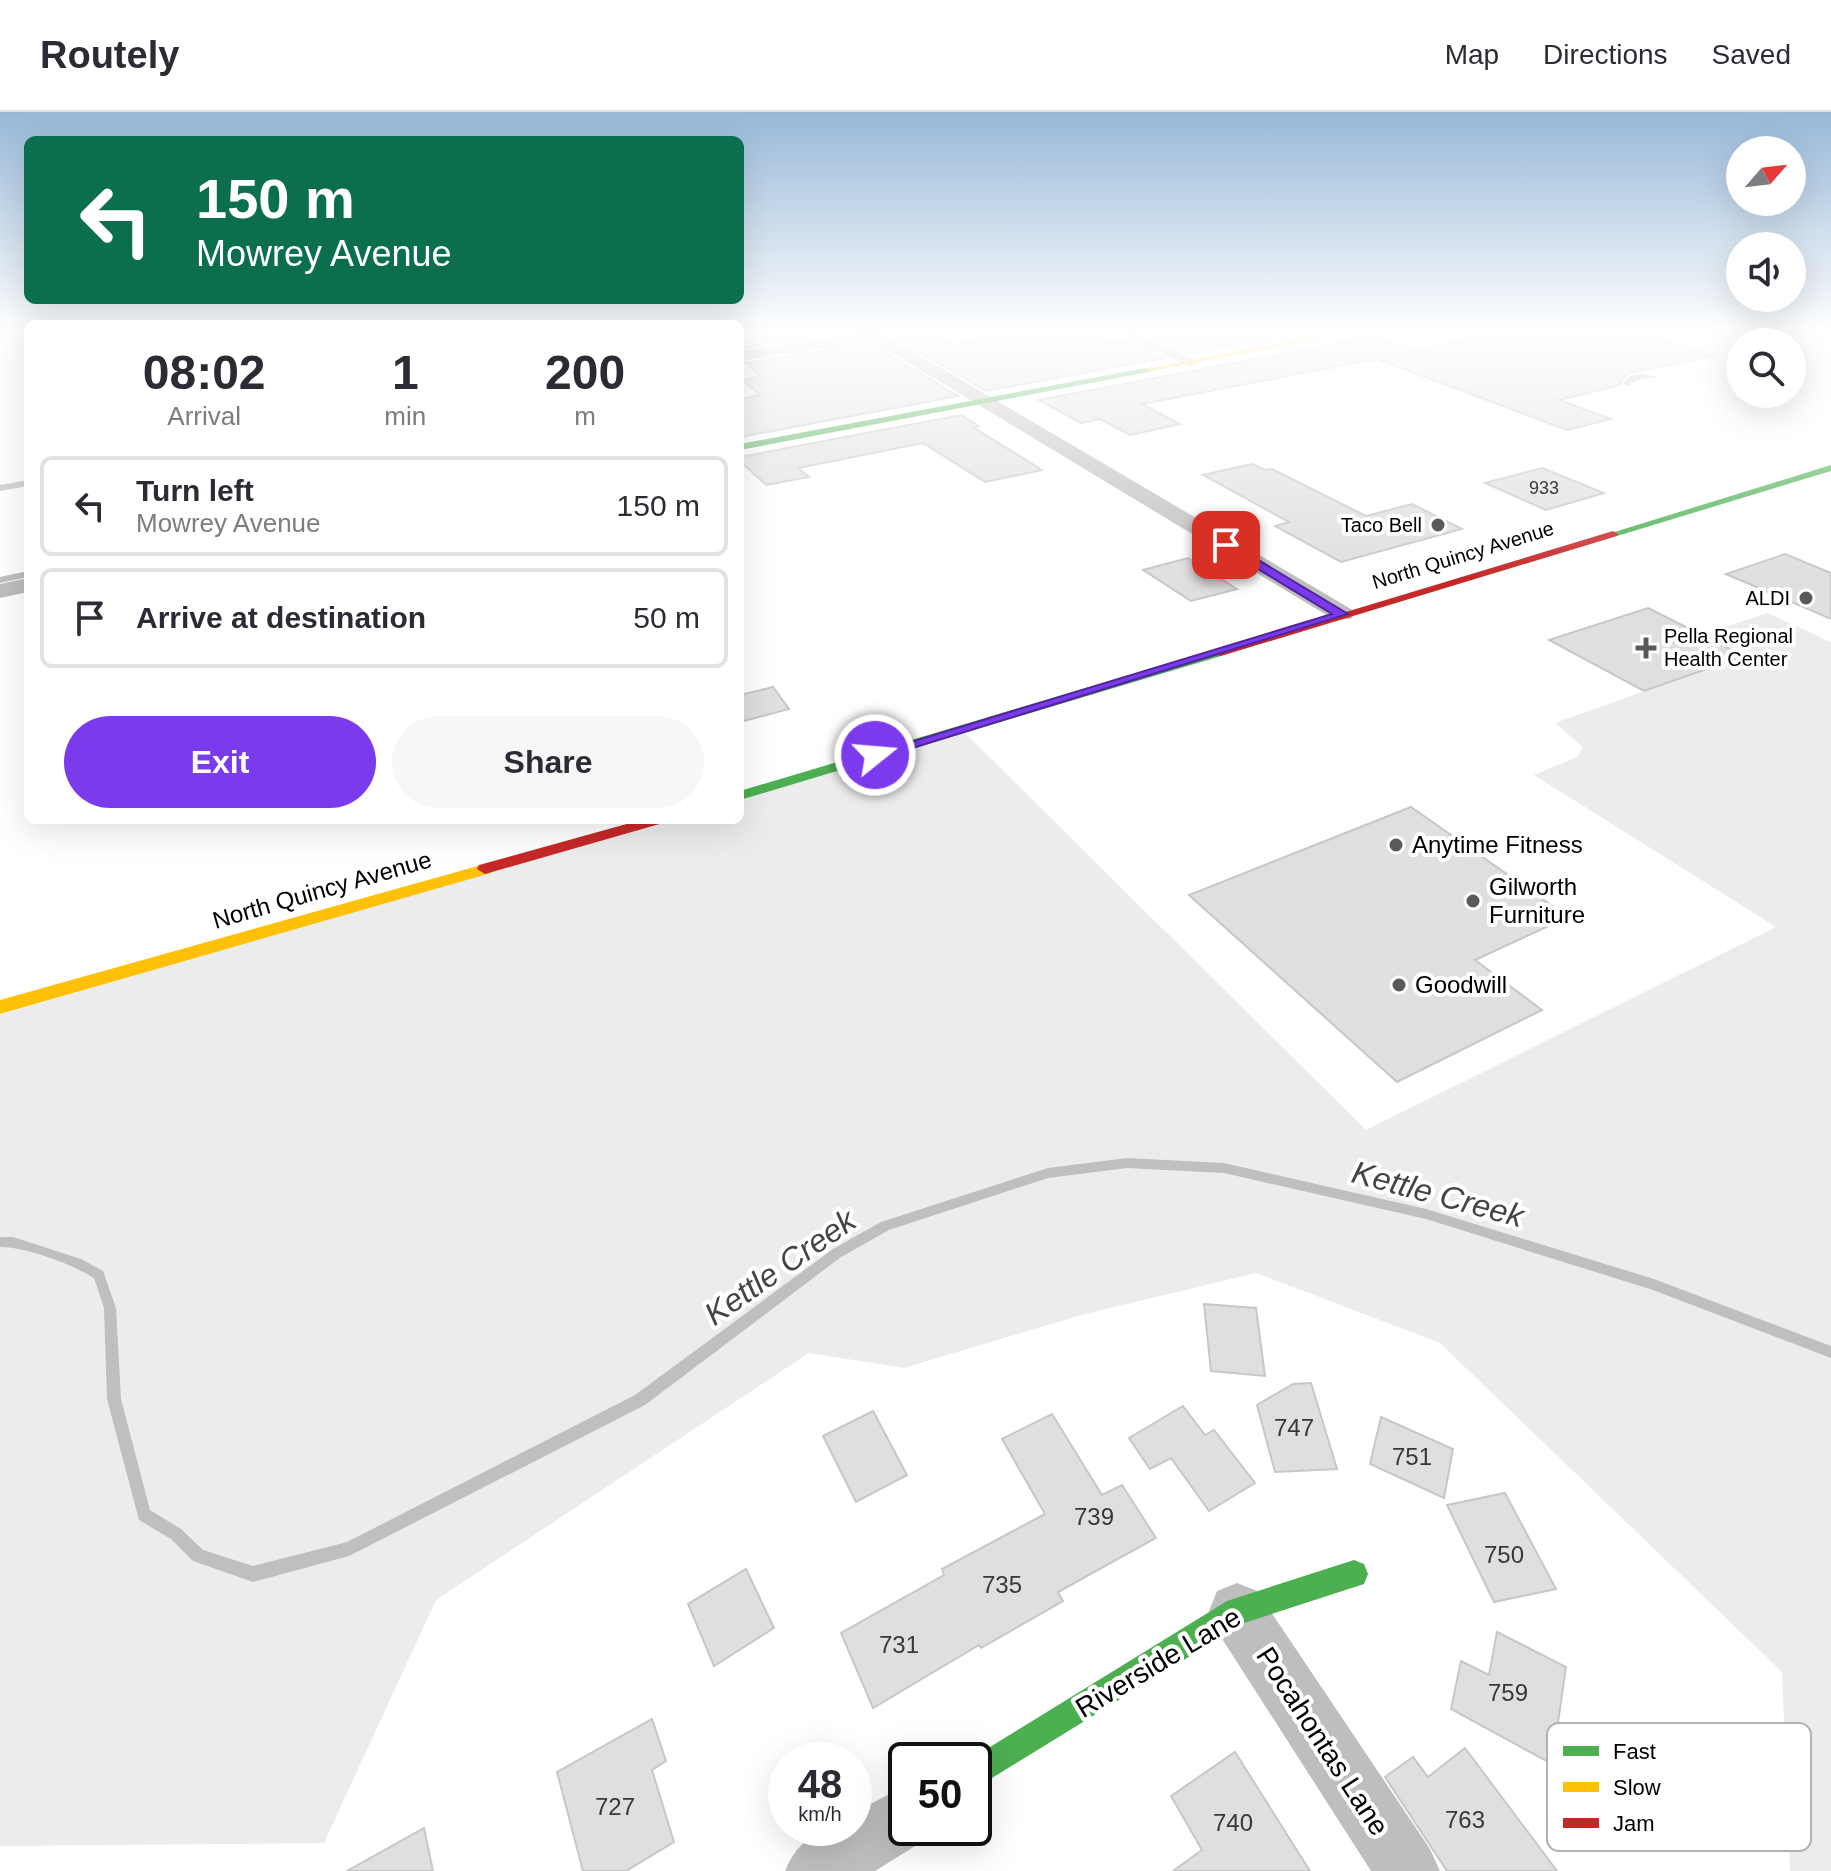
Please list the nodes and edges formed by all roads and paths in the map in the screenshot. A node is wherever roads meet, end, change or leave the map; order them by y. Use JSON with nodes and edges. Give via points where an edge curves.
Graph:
{"nodes":[{"id":1,"x":915,"y":414,"type":"edge"},
{"id":2,"x":1007,"y":414,"type":"edge"},
{"id":3,"x":744,"y":446,"type":"edge"},
{"id":4,"x":1831,"y":468,"type":"edge"},
{"id":5,"x":24,"y":484,"type":"edge"},
{"id":6,"x":0,"y":488,"type":"edge"},
{"id":7,"x":24,"y":575,"type":"edge"},
{"id":8,"x":0,"y":580,"type":"edge"},
{"id":9,"x":24,"y":586,"type":"edge"},
{"id":10,"x":0,"y":591,"type":"edge"},
{"id":11,"x":1342,"y":614,"type":"junction"},
{"id":12,"x":744,"y":795,"type":"edge"},
{"id":13,"x":644,"y":824,"type":"edge"},
{"id":14,"x":33,"y":997,"type":"junction"},
{"id":15,"x":0,"y":1007,"type":"edge"},
{"id":16,"x":0,"y":1015,"type":"edge"},
{"id":17,"x":1354,"y":1574,"type":"dead end"},
{"id":18,"x":1237,"y":1611,"type":"junction"},
{"id":19,"x":992,"y":1763,"type":"edge"},
{"id":20,"x":888,"y":1827,"type":"edge"},
{"id":21,"x":817,"y":1871,"type":"edge"},
{"id":22,"x":1408,"y":1871,"type":"edge"}],
"edges":[{"from":1,"to":3,"type":"main road"},
{"from":2,"to":11,"type":"street"},
{"from":4,"to":11,"type":"main road","name":"North Quincy Avenue"},
{"from":5,"to":6,"type":"lane"},
{"from":7,"to":8,"type":"lane"},
{"from":9,"to":10,"type":"street"},
{"from":11,"to":12,"type":"main road","name":"North Quincy Avenue"},
{"from":13,"to":14,"type":"main road","name":"North Quincy Avenue"},
{"from":14,"to":15,"type":"main road","name":"North Quincy Avenue"},
{"from":14,"to":16,"type":"main road"},
{"from":17,"to":18,"type":"main road","name":"Riverside Lane"},
{"from":18,"to":19,"type":"main road","name":"Riverside Lane"},
{"from":18,"to":22,"type":"street","name":"Pocahontas Lane"},
{"from":20,"to":21,"type":"street"}]}
